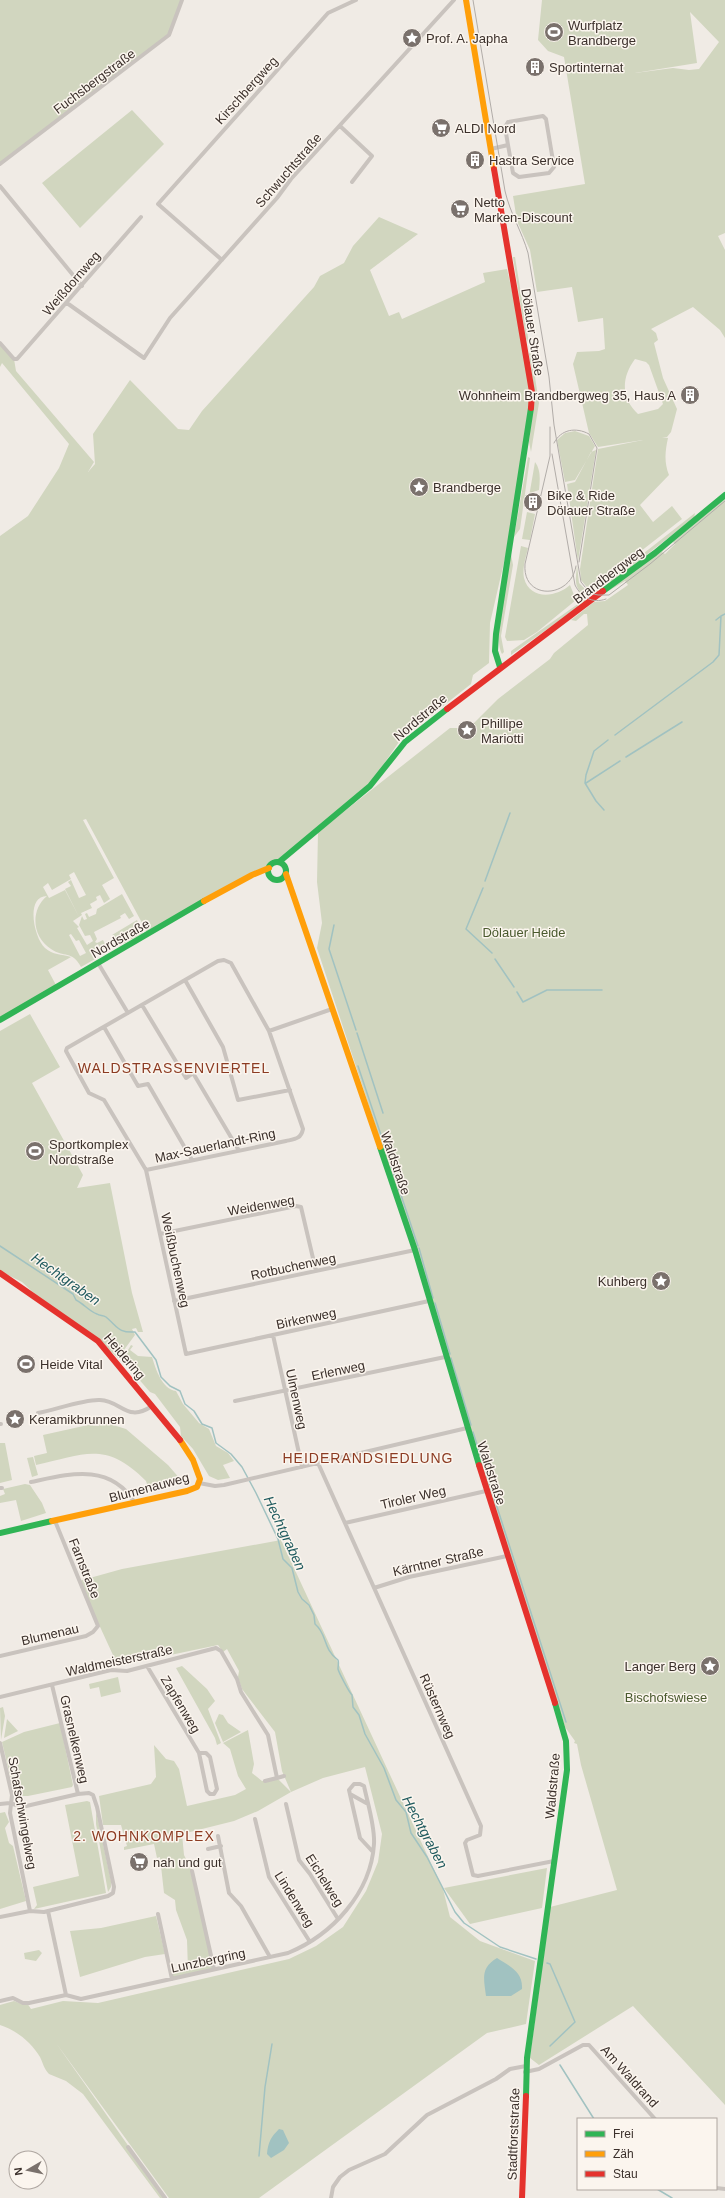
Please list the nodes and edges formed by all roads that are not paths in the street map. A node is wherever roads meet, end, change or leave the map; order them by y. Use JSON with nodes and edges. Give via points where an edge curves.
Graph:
{"nodes":[{"id":1,"x":182,"y":0,"type":"edge"},
{"id":2,"x":356,"y":0,"type":"edge"},
{"id":3,"x":454,"y":0,"type":"edge"},
{"id":4,"x":466,"y":0,"type":"edge"},
{"id":5,"x":340,"y":126,"type":"junction"},
{"id":6,"x":508,"y":145,"type":"junction"},
{"id":7,"x":491,"y":149,"type":"junction"},
{"id":8,"x":0,"y":164,"type":"edge"},
{"id":9,"x":352,"y":182,"type":"dead end"},
{"id":10,"x":0,"y":186,"type":"edge"},
{"id":11,"x":141,"y":217,"type":"dead end"},
{"id":12,"x":222,"y":260,"type":"junction"},
{"id":13,"x":82,"y":286,"type":"junction"},
{"id":14,"x":67,"y":303,"type":"junction"},
{"id":15,"x":0,"y":343,"type":"edge"},
{"id":16,"x":725,"y":495,"type":"edge"},
{"id":17,"x":500,"y":667,"type":"junction"},
{"id":18,"x":289,"y":853,"type":"junction"},
{"id":19,"x":279,"y":862,"type":"junction"},
{"id":20,"x":285,"y":866,"type":"junction"},
{"id":21,"x":269,"y":872,"type":"junction"},
{"id":22,"x":284,"y":876,"type":"junction"},
{"id":23,"x":98,"y":963,"type":"junction"},
{"id":24,"x":185,"y":980,"type":"junction"},
{"id":25,"x":142,"y":1005,"type":"junction"},
{"id":26,"x":332,"y":1009,"type":"junction"},
{"id":27,"x":128,"y":1013,"type":"junction"},
{"id":28,"x":0,"y":1020,"type":"edge"},
{"id":29,"x":104,"y":1027,"type":"junction"},
{"id":30,"x":269,"y":1031,"type":"junction"},
{"id":31,"x":290,"y":1090,"type":"junction"},
{"id":32,"x":238,"y":1149,"type":"junction"},
{"id":33,"x":192,"y":1160,"type":"junction"},
{"id":34,"x":146,"y":1170,"type":"junction"},
{"id":35,"x":160,"y":1234,"type":"junction"},
{"id":36,"x":415,"y":1250,"type":"junction"},
{"id":37,"x":316,"y":1271,"type":"junction"},
{"id":38,"x":0,"y":1273,"type":"edge"},
{"id":39,"x":174,"y":1301,"type":"junction"},
{"id":40,"x":429,"y":1301,"type":"junction"},
{"id":41,"x":273,"y":1335,"type":"junction"},
{"id":42,"x":186,"y":1354,"type":"joint"},
{"id":43,"x":445,"y":1357,"type":"junction"},
{"id":44,"x":284,"y":1391,"type":"junction"},
{"id":45,"x":235,"y":1401,"type":"dead end"},
{"id":46,"x":152,"y":1406,"type":"junction"},
{"id":47,"x":38,"y":1413,"type":"dead end"},
{"id":48,"x":467,"y":1428,"type":"junction"},
{"id":49,"x":318,"y":1464,"type":"junction"},
{"id":50,"x":302,"y":1467,"type":"junction"},
{"id":51,"x":31,"y":1482,"type":"dead end"},
{"id":52,"x":199,"y":1483,"type":"junction"},
{"id":53,"x":486,"y":1491,"type":"junction"},
{"id":54,"x":135,"y":1503,"type":"junction"},
{"id":55,"x":55,"y":1521,"type":"junction"},
{"id":56,"x":345,"y":1523,"type":"junction"},
{"id":57,"x":0,"y":1533,"type":"edge"},
{"id":58,"x":507,"y":1556,"type":"junction"},
{"id":59,"x":374,"y":1588,"type":"junction"},
{"id":60,"x":97,"y":1623,"type":"joint"},
{"id":61,"x":0,"y":1656,"type":"edge"},
{"id":62,"x":147,"y":1666,"type":"junction"},
{"id":63,"x":52,"y":1685,"type":"junction"},
{"id":64,"x":0,"y":1697,"type":"edge"},
{"id":65,"x":0,"y":1743,"type":"edge"},
{"id":66,"x":198,"y":1753,"type":"junction"},
{"id":67,"x":284,"y":1776,"type":"dead end"},
{"id":68,"x":277,"y":1778,"type":"junction"},
{"id":69,"x":265,"y":1781,"type":"dead end"},
{"id":70,"x":78,"y":1794,"type":"junction"},
{"id":71,"x":350,"y":1794,"type":"junction"},
{"id":72,"x":10,"y":1803,"type":"junction"},
{"id":73,"x":0,"y":1804,"type":"edge"},
{"id":74,"x":286,"y":1804,"type":"dead end"},
{"id":75,"x":368,"y":1804,"type":"junction"},
{"id":76,"x":255,"y":1819,"type":"dead end"},
{"id":77,"x":218,"y":1836,"type":"dead end"},
{"id":78,"x":221,"y":1846,"type":"junction"},
{"id":79,"x":208,"y":1849,"type":"dead end"},
{"id":80,"x":373,"y":1852,"type":"junction"},
{"id":81,"x":554,"y":1861,"type":"junction"},
{"id":82,"x":192,"y":1871,"type":"dead end"},
{"id":83,"x":30,"y":1911,"type":"junction"},
{"id":84,"x":48,"y":1911,"type":"junction"},
{"id":85,"x":158,"y":1914,"type":"dead end"},
{"id":86,"x":0,"y":1917,"type":"edge"},
{"id":87,"x":338,"y":1920,"type":"junction"},
{"id":88,"x":310,"y":1942,"type":"junction"},
{"id":89,"x":270,"y":1957,"type":"junction"},
{"id":90,"x":214,"y":1969,"type":"junction"},
{"id":91,"x":172,"y":1978,"type":"junction"},
{"id":92,"x":66,"y":1995,"type":"junction"},
{"id":93,"x":0,"y":2001,"type":"edge"},
{"id":94,"x":526,"y":2069,"type":"junction"},
{"id":95,"x":654,"y":2118,"type":"edge"},
{"id":96,"x":128,"y":2147,"type":"dead end"},
{"id":97,"x":165,"y":2198,"type":"edge"},
{"id":98,"x":331,"y":2198,"type":"edge"},
{"id":99,"x":522,"y":2198,"type":"edge"}],
"edges":[{"from":1,"to":8,"type":"street","name":"Fuchsbergstraße","via":[[169,35]]},
{"from":2,"to":12,"type":"street","name":"Kirschbergweg","via":[[328,13],[158,204]]},
{"from":3,"to":5,"type":"street","name":"Schwuchtstraße"},
{"from":4,"to":7,"type":"main road","name":"Dölauer Straße"},
{"from":5,"to":9,"type":"street","via":[[372,156]]},
{"from":5,"to":12,"type":"street","name":"Schwuchtstraße"},
{"from":6,"to":6,"type":"street","via":[[515,176],[519,178],[553,170],[546,119],[543,116],[508,122],[505,127]]},
{"from":6,"to":7,"type":"street"},
{"from":7,"to":17,"type":"main road","name":"Dölauer Straße","via":[[532,403],[497,623],[495,650]]},
{"from":10,"to":13,"type":"street"},
{"from":11,"to":13,"type":"street","name":"Weißdornweg"},
{"from":12,"to":14,"type":"street","name":"Schwuchtstraße","via":[[170,318],[144,358]]},
{"from":13,"to":14,"type":"street","name":"Weißdornweg"},
{"from":14,"to":15,"type":"street","name":"Weißdornweg","via":[[17,359],[14,359]]},
{"from":16,"to":17,"type":"main road","name":"Brandbergweg","via":[[655,552]]},
{"from":17,"to":18,"type":"main road","name":"Nordstraße","via":[[405,742],[372,785]]},
{"from":18,"to":19,"type":"main road","name":"Nordstraße"},
{"from":18,"to":20,"type":"main road"},
{"from":19,"to":20,"type":"main road"},
{"from":19,"to":21,"type":"main road","name":"Nordstraße","via":[[272,863]]},
{"from":20,"to":22,"type":"main road"},
{"from":21,"to":22,"type":"main road","name":"Nordstraße","via":[[276,880]]},
{"from":21,"to":23,"type":"main road","name":"Nordstraße","via":[[252,875]]},
{"from":22,"to":26,"type":"main road","name":"Waldstraße","via":[[294,895]]},
{"from":23,"to":27,"type":"street"},
{"from":23,"to":28,"type":"main road","name":"Nordstraße"},
{"from":24,"to":25,"type":"street","name":"Max-Sauerlandt-Ring"},
{"from":24,"to":30,"type":"street","name":"Max-Sauerlandt-Ring","via":[[218,961],[231,963]]},
{"from":24,"to":31,"type":"street","via":[[224,1047],[238,1100]]},
{"from":25,"to":27,"type":"street","name":"Max-Sauerlandt-Ring"},
{"from":25,"to":32,"type":"street","via":[[186,1078],[193,1073]]},
{"from":26,"to":30,"type":"street"},
{"from":26,"to":36,"type":"main road","name":"Waldstraße"},
{"from":27,"to":29,"type":"street","name":"Max-Sauerlandt-Ring"},
{"from":29,"to":33,"type":"street","via":[[138,1086],[148,1084]]},
{"from":29,"to":34,"type":"street","name":"Max-Sauerlandt-Ring","via":[[67,1048],[66,1051],[89,1093],[104,1100]]},
{"from":30,"to":31,"type":"street","name":"Max-Sauerlandt-Ring"},
{"from":31,"to":32,"type":"street","name":"Max-Sauerlandt-Ring","via":[[303,1129],[299,1138]]},
{"from":32,"to":33,"type":"street","name":"Max-Sauerlandt-Ring"},
{"from":33,"to":34,"type":"street","name":"Max-Sauerlandt-Ring"},
{"from":34,"to":35,"type":"street","name":"Weißbuchenweg"},
{"from":35,"to":37,"type":"street","name":"Weidenweg","via":[[296,1206],[302,1207]]},
{"from":35,"to":39,"type":"street","name":"Weißbuchenweg"},
{"from":36,"to":37,"type":"street","name":"Rotbuchenweg"},
{"from":36,"to":40,"type":"main road","name":"Waldstraße"},
{"from":37,"to":39,"type":"street","name":"Rotbuchenweg"},
{"from":38,"to":46,"type":"main road","name":"Heidering","via":[[92,1335]]},
{"from":39,"to":42,"type":"street","name":"Weißbuchenweg"},
{"from":40,"to":41,"type":"street","name":"Birkenweg"},
{"from":40,"to":43,"type":"main road","name":"Waldstraße"},
{"from":41,"to":42,"type":"street","name":"Birkenweg"},
{"from":41,"to":44,"type":"street","name":"Ulmenweg"},
{"from":43,"to":44,"type":"street","name":"Erlenweg"},
{"from":43,"to":48,"type":"main road","name":"Waldstraße"},
{"from":44,"to":45,"type":"street","name":"Erlenweg"},
{"from":44,"to":50,"type":"street","name":"Ulmenweg"},
{"from":46,"to":47,"type":"street","via":[[135,1413],[99,1400]]},
{"from":46,"to":52,"type":"main road","name":"Heidering","via":[[190,1455],[200,1477]]},
{"from":48,"to":49,"type":"street","name":"Blumenauweg"},
{"from":48,"to":53,"type":"main road","name":"Waldstraße"},
{"from":49,"to":50,"type":"street","name":"Blumenauweg"},
{"from":49,"to":56,"type":"street","name":"Rüsternweg"},
{"from":50,"to":52,"type":"street","name":"Blumenauweg","via":[[216,1486]]},
{"from":51,"to":54,"type":"street","via":[[73,1474],[101,1475],[122,1488]]},
{"from":52,"to":54,"type":"main road","name":"Blumenauweg","via":[[191,1490]]},
{"from":53,"to":56,"type":"street","name":"Tiroler Weg"},
{"from":53,"to":58,"type":"main road","name":"Waldstraße"},
{"from":54,"to":55,"type":"main road","name":"Blumenauweg"},
{"from":55,"to":57,"type":"main road","name":"Blumenauweg"},
{"from":55,"to":60,"type":"street","name":"Farnstraße"},
{"from":56,"to":59,"type":"street","name":"Rüsternweg"},
{"from":58,"to":59,"type":"street","name":"Kärntner Straße","via":[[409,1577]]},
{"from":58,"to":81,"type":"main road","name":"Waldstraße","via":[[566,1741],[567,1770]]},
{"from":59,"to":81,"type":"street","name":"Rüsternweg","via":[[481,1826],[480,1836],[465,1842],[473,1874],[478,1876]]},
{"from":60,"to":61,"type":"street","name":"Blumenau","via":[[96,1629],[86,1636]]},
{"from":62,"to":63,"type":"street","name":"Waldmeisterstraße","via":[[127,1671],[111,1670]]},
{"from":62,"to":66,"type":"street","name":"Zapfenweg"},
{"from":62,"to":68,"type":"street","name":"Waldmeisterstraße","via":[[218,1649],[268,1735]]},
{"from":63,"to":64,"type":"street","name":"Waldmeisterstraße"},
{"from":63,"to":70,"type":"street","name":"Grasnelkenweg"},
{"from":65,"to":72,"type":"street","name":"Schafschwingelweg","via":[[12,1795]]},
{"from":66,"to":66,"type":"street","name":"Zapfenweg","via":[[207,1791],[214,1794],[217,1789],[210,1757],[206,1753]]},
{"from":67,"to":68,"type":"street"},
{"from":68,"to":69,"type":"street"},
{"from":70,"to":72,"type":"street","via":[[22,1806]]},
{"from":70,"to":84,"type":"street","name":"Grasnelkenweg","via":[[89,1793],[95,1797],[114,1884],[113,1893]]},
{"from":71,"to":75,"type":"street"},
{"from":71,"to":75,"type":"street","name":"Lunzbergring","via":[[350,1786],[364,1786]]},
{"from":71,"to":80,"type":"street","via":[[360,1838]]},
{"from":72,"to":73,"type":"street"},
{"from":72,"to":83,"type":"street","name":"Schafschwingelweg"},
{"from":74,"to":87,"type":"street","name":"Eichelweg","via":[[299,1860]]},
{"from":75,"to":80,"type":"street","name":"Lunzbergring","via":[[374,1837]]},
{"from":76,"to":88,"type":"street","name":"Lindenweg","via":[[267,1873]]},
{"from":77,"to":78,"type":"street"},
{"from":78,"to":79,"type":"street"},
{"from":78,"to":89,"type":"street","via":[[229,1892],[241,1906]]},
{"from":80,"to":87,"type":"street","name":"Lunzbergring","via":[[359,1892]]},
{"from":81,"to":94,"type":"main road","name":"Waldstraße"},
{"from":82,"to":90,"type":"street"},
{"from":83,"to":84,"type":"street"},
{"from":83,"to":86,"type":"street"},
{"from":84,"to":92,"type":"street"},
{"from":85,"to":91,"type":"street"},
{"from":87,"to":88,"type":"street","name":"Lunzbergring"},
{"from":88,"to":89,"type":"street","name":"Lunzbergring","via":[[288,1953]]},
{"from":89,"to":90,"type":"street","name":"Lunzbergring"},
{"from":90,"to":91,"type":"street","name":"Lunzbergring"},
{"from":91,"to":92,"type":"street","name":"Lunzbergring","via":[[81,1999]]},
{"from":92,"to":93,"type":"street","name":"Lunzbergring","via":[[29,2003],[14,1998]]},
{"from":94,"to":95,"type":"street","name":"Am Waldrand","via":[[539,2069],[582,2045],[589,2045]]},
{"from":94,"to":98,"type":"street","via":[[510,2069],[427,2115],[385,2154],[349,2170],[340,2177],[333,2188]]},
{"from":94,"to":99,"type":"main road","name":"Stadtforststraße"},
{"from":96,"to":97,"type":"street"}]}
